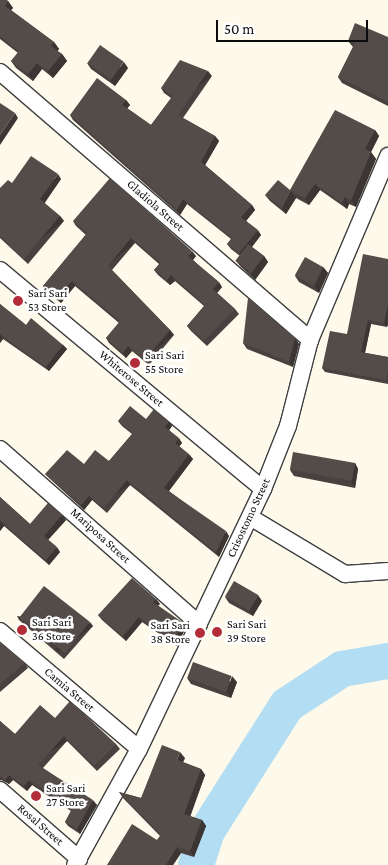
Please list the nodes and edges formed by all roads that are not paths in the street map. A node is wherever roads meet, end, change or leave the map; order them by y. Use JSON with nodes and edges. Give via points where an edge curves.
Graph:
{"nodes":[{"id":1,"x":0,"y":72,"type":"edge"},
{"id":2,"x":388,"y":156,"type":"edge"},
{"id":3,"x":0,"y":270,"type":"edge"},
{"id":4,"x":310,"y":340,"type":"junction"},
{"id":5,"x":0,"y":449,"type":"edge"},
{"id":6,"x":263,"y":489,"type":"junction"},
{"id":7,"x":250,"y":517,"type":"junction"},
{"id":8,"x":388,"y":571,"type":"edge"},
{"id":9,"x":199,"y":624,"type":"junction"},
{"id":10,"x":0,"y":631,"type":"edge"},
{"id":11,"x":139,"y":749,"type":"junction"},
{"id":12,"x":0,"y":790,"type":"edge"},
{"id":13,"x":77,"y":862,"type":"edge"}],
"edges":[{"from":1,"to":4,"type":"street","name":"Gladiola Street"},
{"from":2,"to":4,"type":"street","name":"Crisostomo Street"},
{"from":3,"to":6,"type":"street","name":"Whiterose Street"},
{"from":4,"to":6,"type":"street","name":"Crisostomo Street","via":[[288,426]]},
{"from":5,"to":9,"type":"street","name":"Mariposa Street"},
{"from":6,"to":7,"type":"street","name":"Crisostomo Street"},
{"from":7,"to":8,"type":"street","via":[[345,574]]},
{"from":7,"to":9,"type":"street","name":"Crisostomo Street"},
{"from":9,"to":11,"type":"street","name":"Crisostomo Street"},
{"from":10,"to":11,"type":"street","name":"Camia Street"},
{"from":11,"to":13,"type":"street","name":"Crisostomo Street"},
{"from":12,"to":13,"type":"street","name":"Rosal Street"}]}
